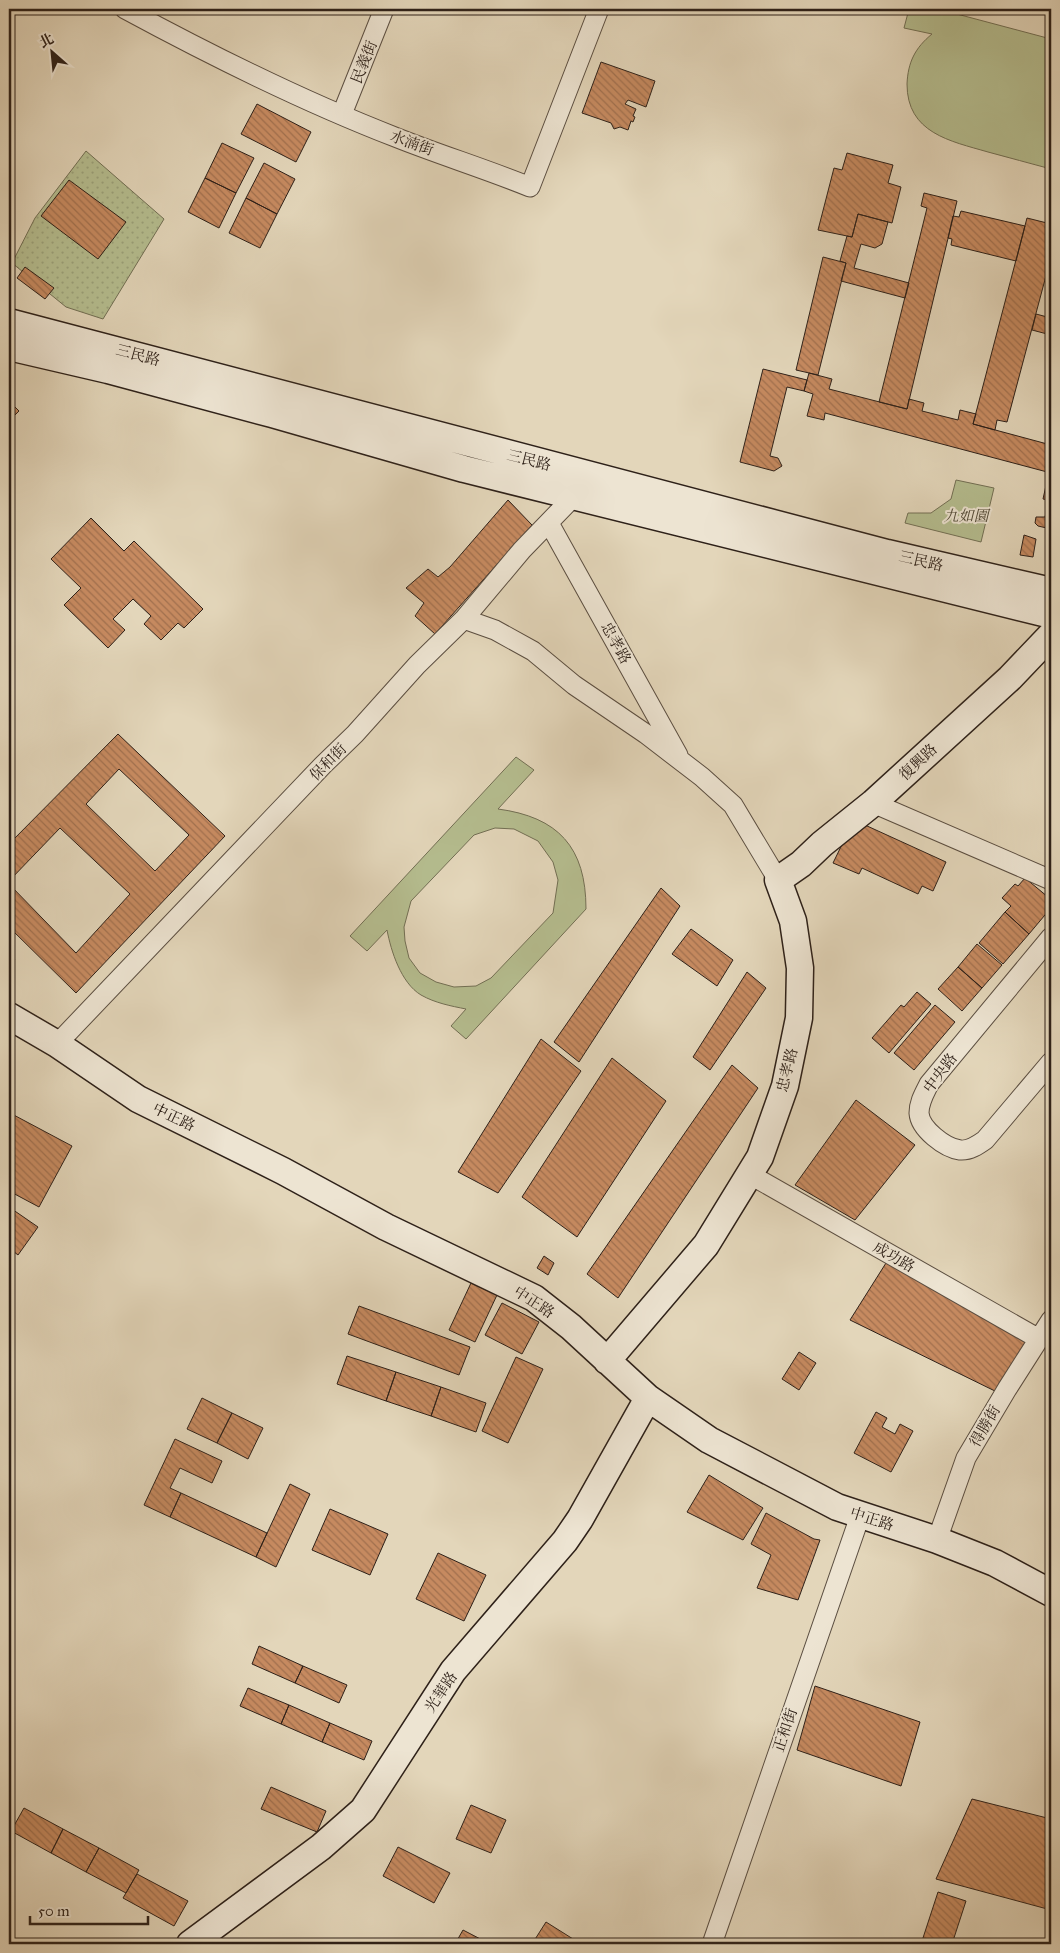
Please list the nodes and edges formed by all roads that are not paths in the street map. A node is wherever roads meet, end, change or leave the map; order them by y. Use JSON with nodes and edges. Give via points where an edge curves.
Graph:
{"nodes":[{"id":1,"x":125,"y":9,"type":"edge"},
{"id":2,"x":384,"y":9,"type":"edge"},
{"id":3,"x":600,"y":9,"type":"edge"},
{"id":4,"x":342,"y":114,"type":"junction"},
{"id":5,"x":9,"y":322,"type":"edge"},
{"id":6,"x":9,"y":347,"type":"edge"},
{"id":7,"x":594,"y":475,"type":"junction"},
{"id":8,"x":574,"y":496,"type":"junction"},
{"id":9,"x":549,"y":523,"type":"junction"},
{"id":10,"x":1051,"y":591,"type":"edge"},
{"id":11,"x":1051,"y":615,"type":"edge"},
{"id":12,"x":464,"y":620,"type":"junction"},
{"id":13,"x":1051,"y":636,"type":"edge"},
{"id":14,"x":683,"y":763,"type":"junction"},
{"id":15,"x":874,"y":803,"type":"junction"},
{"id":16,"x":778,"y":880,"type":"junction"},
{"id":17,"x":1051,"y":880,"type":"edge"},
{"id":18,"x":1051,"y":937,"type":"edge"},
{"id":19,"x":9,"y":1016,"type":"edge"},
{"id":20,"x":57,"y":1044,"type":"junction"},
{"id":21,"x":1051,"y":1062,"type":"edge"},
{"id":22,"x":749,"y":1174,"type":"junction"},
{"id":23,"x":1047,"y":1328,"type":"edge"},
{"id":24,"x":607,"y":1361,"type":"junction"},
{"id":25,"x":648,"y":1398,"type":"junction"},
{"id":26,"x":860,"y":1516,"type":"junction"},
{"id":27,"x":937,"y":1540,"type":"junction"},
{"id":28,"x":1051,"y":1593,"type":"edge"},
{"id":29,"x":190,"y":1944,"type":"edge"},
{"id":30,"x":712,"y":1944,"type":"edge"}],
"edges":[{"from":1,"to":4,"type":"street","name":"水湳街","via":[[206,52]]},
{"from":2,"to":4,"type":"street","name":"民義街"},
{"from":3,"to":4,"type":"street","name":"水湳街","via":[[530,187]]},
{"from":5,"to":7,"type":"street","name":"三民路"},
{"from":6,"to":8,"type":"street","name":"三民路","via":[[118,373],[464,469]]},
{"from":7,"to":8,"type":"street","name":"保和街"},
{"from":7,"to":10,"type":"street","name":"三民路","via":[[877,551]]},
{"from":8,"to":9,"type":"street","name":"保和街"},
{"from":8,"to":11,"type":"street","name":"三民路"},
{"from":9,"to":12,"type":"street","name":"保和街","via":[[522,550]]},
{"from":9,"to":14,"type":"street","name":"忠孝路"},
{"from":12,"to":14,"type":"street","name":"忠孝路","via":[[495,630],[533,651],[574,685]]},
{"from":12,"to":20,"type":"street","name":"保和街","via":[[417,665],[355,734]]},
{"from":13,"to":15,"type":"street","name":"復興路"},
{"from":14,"to":16,"type":"street","name":"忠孝路","via":[[733,805]]},
{"from":15,"to":16,"type":"street","name":"復興路"},
{"from":15,"to":17,"type":"street"},
{"from":16,"to":22,"type":"street","name":"忠孝路","via":[[793,921],[800,968],[799,1018],[785,1086],[760,1157]]},
{"from":18,"to":21,"type":"street","name":"中央路","via":[[929,1084],[920,1100],[919,1116],[936,1140],[960,1150],[973,1148],[985,1140]]},
{"from":19,"to":20,"type":"street","name":"中正路"},
{"from":20,"to":24,"type":"street","name":"中正路","via":[[138,1099],[283,1171],[386,1227],[534,1298]]},
{"from":22,"to":23,"type":"street","name":"成功路"},
{"from":22,"to":24,"type":"street","name":"忠孝路","via":[[706,1245]]},
{"from":23,"to":27,"type":"street","name":"得勝街","via":[[966,1458]]},
{"from":24,"to":25,"type":"street","name":"中正路"},
{"from":25,"to":26,"type":"street","name":"中正路","via":[[709,1440]]},
{"from":25,"to":29,"type":"street","name":"光華路","via":[[565,1541],[453,1671],[362,1810],[321,1847]]},
{"from":26,"to":27,"type":"street","name":"中正路"},
{"from":26,"to":30,"type":"street","name":"正和街"},
{"from":27,"to":28,"type":"street","name":"中正路","via":[[994,1563]]}]}
